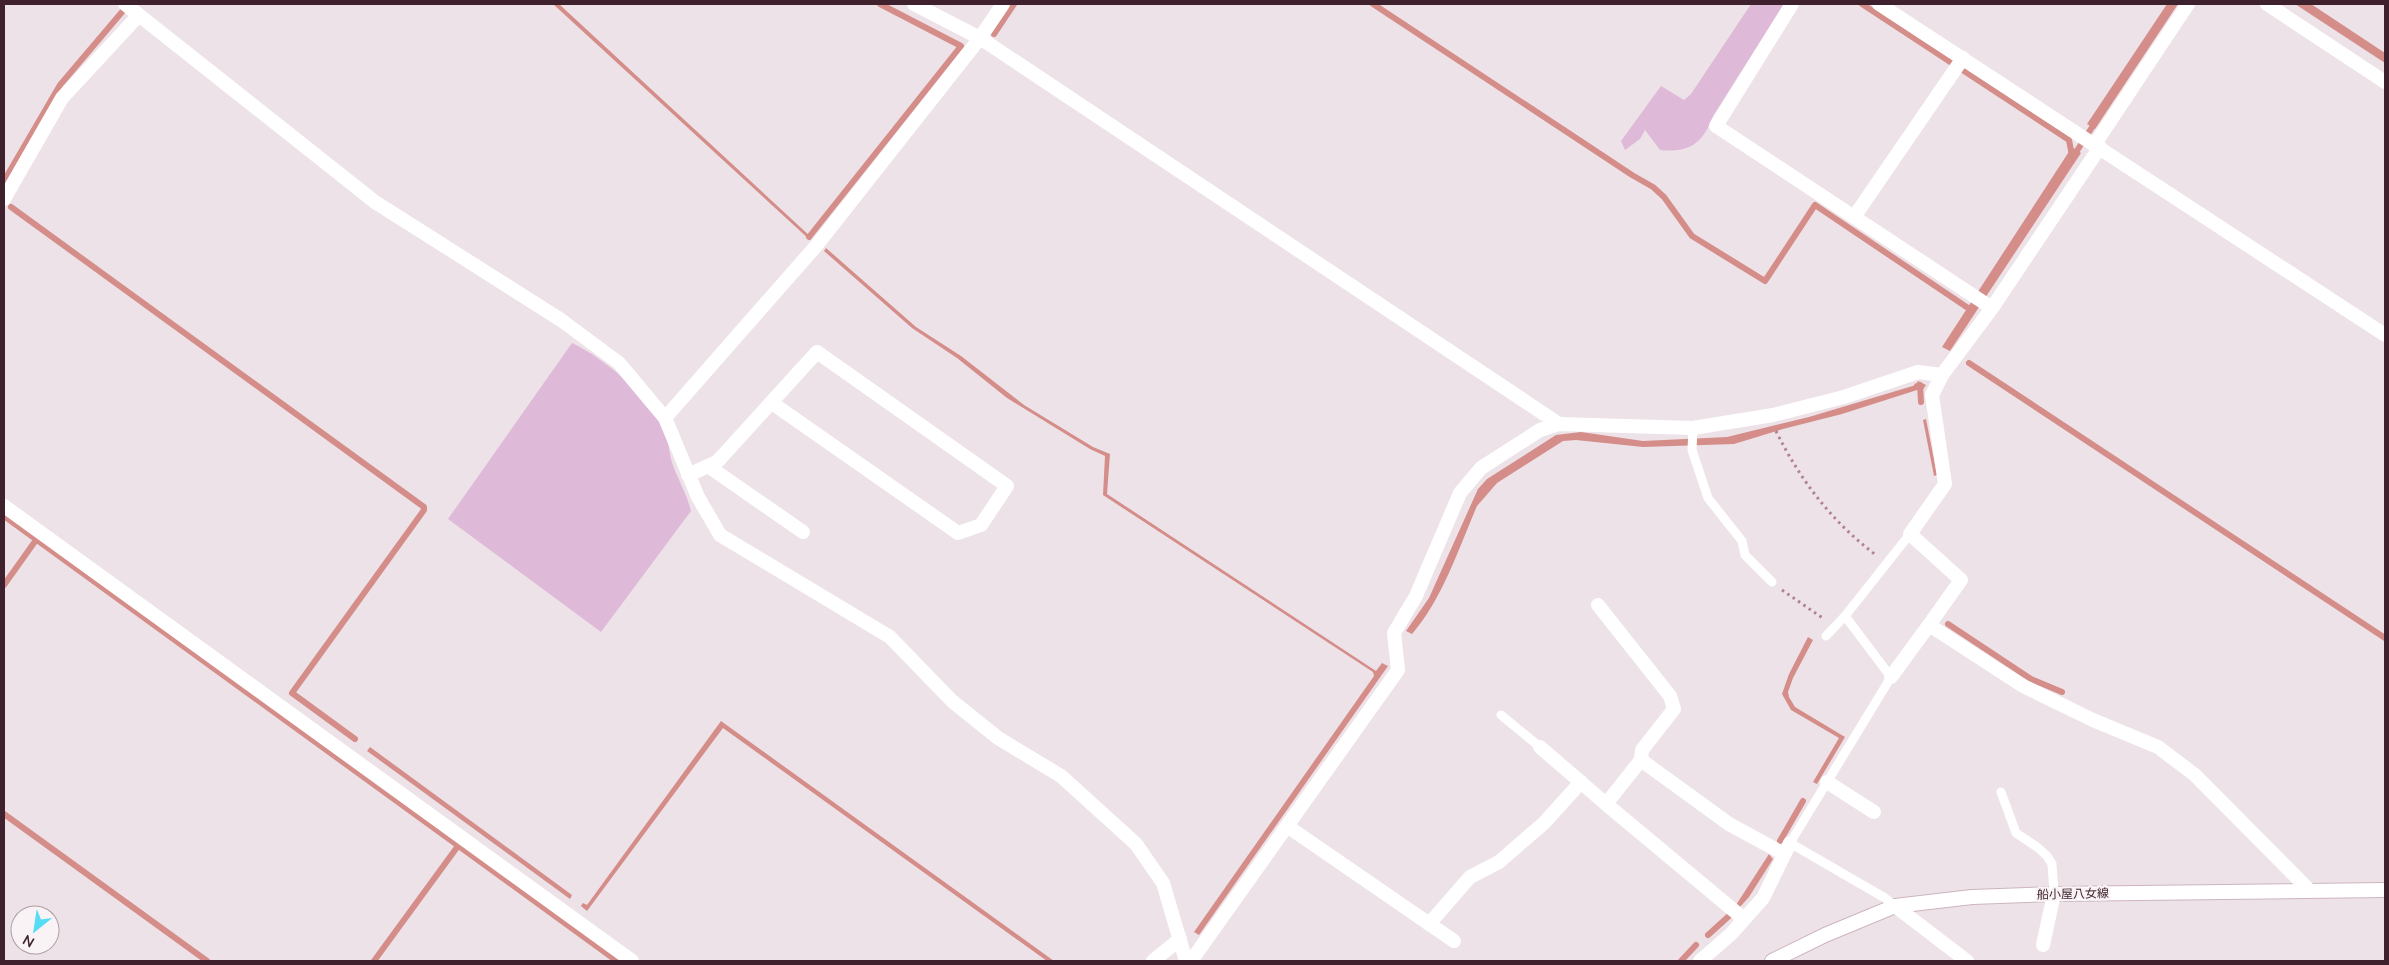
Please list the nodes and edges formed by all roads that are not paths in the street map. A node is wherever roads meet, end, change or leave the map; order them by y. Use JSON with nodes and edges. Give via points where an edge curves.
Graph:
{"nodes":[{"id":1,"x":125,"y":4,"type":"edge"},
{"id":2,"x":914,"y":4,"type":"edge"},
{"id":3,"x":1002,"y":4,"type":"edge"},
{"id":4,"x":1792,"y":4,"type":"edge"},
{"id":5,"x":1879,"y":4,"type":"edge"},
{"id":6,"x":2188,"y":4,"type":"edge"},
{"id":7,"x":2268,"y":4,"type":"edge"},
{"id":8,"x":138,"y":16,"type":"junction"},
{"id":9,"x":980,"y":38,"type":"junction"},
{"id":10,"x":1964,"y":58,"type":"junction"},
{"id":11,"x":2385,"y":82,"type":"edge"},
{"id":12,"x":2098,"y":145,"type":"junction"},
{"id":13,"x":4,"y":199,"type":"edge"},
{"id":14,"x":1854,"y":217,"type":"junction"},
{"id":15,"x":1992,"y":308,"type":"junction"},
{"id":16,"x":2385,"y":335,"type":"edge"},
{"id":17,"x":1942,"y":375,"type":"junction"},
{"id":18,"x":772,"y":403,"type":"junction"},
{"id":19,"x":665,"y":418,"type":"junction"},
{"id":20,"x":1559,"y":424,"type":"junction"},
{"id":21,"x":1693,"y":428,"type":"junction"},
{"id":22,"x":708,"y":466,"type":"junction"},
{"id":23,"x":688,"y":475,"type":"junction"},
{"id":24,"x":4,"y":506,"type":"edge"},
{"id":25,"x":803,"y":532,"type":"dead end"},
{"id":26,"x":1910,"y":534,"type":"junction"},
{"id":27,"x":1772,"y":582,"type":"road end"},
{"id":28,"x":1598,"y":606,"type":"dead end"},
{"id":29,"x":1844,"y":616,"type":"junction"},
{"id":30,"x":1929,"y":625,"type":"junction"},
{"id":31,"x":1826,"y":636,"type":"dead end"},
{"id":32,"x":1891,"y":678,"type":"junction"},
{"id":33,"x":1502,"y":715,"type":"dead end"},
{"id":34,"x":1540,"y":747,"type":"joint"},
{"id":35,"x":1641,"y":760,"type":"junction"},
{"id":36,"x":1581,"y":782,"type":"junction"},
{"id":37,"x":1827,"y":782,"type":"junction"},
{"id":38,"x":2001,"y":792,"type":"dead end"},
{"id":39,"x":1606,"y":804,"type":"junction"},
{"id":40,"x":1874,"y":812,"type":"dead end"},
{"id":41,"x":1287,"y":826,"type":"junction"},
{"id":42,"x":1787,"y":849,"type":"junction"},
{"id":43,"x":2385,"y":890,"type":"edge"},
{"id":44,"x":2310,"y":891,"type":"junction"},
{"id":45,"x":2054,"y":894,"type":"junction"},
{"id":46,"x":1895,"y":906,"type":"junction"},
{"id":47,"x":1744,"y":919,"type":"junction"},
{"id":48,"x":1429,"y":924,"type":"junction"},
{"id":49,"x":1180,"y":939,"type":"junction"},
{"id":50,"x":1454,"y":941,"type":"dead end"},
{"id":51,"x":2043,"y":946,"type":"dead end"},
{"id":52,"x":1155,"y":960,"type":"edge"},
{"id":53,"x":632,"y":961,"type":"edge"},
{"id":54,"x":1186,"y":961,"type":"edge"},
{"id":55,"x":1191,"y":961,"type":"edge"},
{"id":56,"x":1700,"y":961,"type":"edge"},
{"id":57,"x":1772,"y":961,"type":"edge"},
{"id":58,"x":1967,"y":961,"type":"edge"}],
"edges":[{"from":1,"to":8,"type":"street"},
{"from":2,"to":9,"type":"street"},
{"from":3,"to":9,"type":"street"},
{"from":4,"to":14,"type":"street","via":[[1716,126]]},
{"from":5,"to":10,"type":"street"},
{"from":6,"to":12,"type":"street"},
{"from":7,"to":11,"type":"street"},
{"from":8,"to":13,"type":"street","via":[[62,98]]},
{"from":8,"to":19,"type":"street","via":[[375,202],[561,320],[619,363]]},
{"from":9,"to":19,"type":"street","via":[[816,246]]},
{"from":9,"to":20,"type":"street"},
{"from":10,"to":12,"type":"street"},
{"from":10,"to":14,"type":"street"},
{"from":12,"to":15,"type":"street"},
{"from":12,"to":16,"type":"street"},
{"from":14,"to":15,"type":"street"},
{"from":15,"to":17,"type":"street"},
{"from":17,"to":21,"type":"street","via":[[1918,372],[1844,397],[1769,416]]},
{"from":17,"to":26,"type":"street","via":[[1932,395],[1945,484]]},
{"from":18,"to":18,"type":"street","via":[[817,352],[1007,486],[981,525],[958,533]]},
{"from":18,"to":22,"type":"street","via":[[717,462]]},
{"from":19,"to":23,"type":"street"},
{"from":20,"to":21,"type":"street"},
{"from":20,"to":41,"type":"street","via":[[1540,430],[1481,468],[1460,493],[1416,596],[1394,633],[1398,670]]},
{"from":21,"to":27,"type":"lane","via":[[1692,450],[1708,498],[1742,542],[1745,555]]},
{"from":22,"to":23,"type":"street"},
{"from":22,"to":25,"type":"street"},
{"from":23,"to":49,"type":"street","via":[[720,535],[890,637],[952,701],[998,738],[1061,776],[1136,844],[1163,883]]},
{"from":24,"to":53,"type":"street"},
{"from":26,"to":29,"type":"lane"},
{"from":26,"to":30,"type":"street","via":[[1961,580]]},
{"from":28,"to":35,"type":"street","via":[[1670,696],[1674,709],[1642,750]]},
{"from":29,"to":31,"type":"lane"},
{"from":29,"to":32,"type":"lane"},
{"from":30,"to":32,"type":"street"},
{"from":30,"to":44,"type":"street","via":[[2023,686],[2158,747],[2195,775]]},
{"from":32,"to":37,"type":"lane"},
{"from":33,"to":34,"type":"lane"},
{"from":34,"to":36,"type":"street"},
{"from":35,"to":39,"type":"street"},
{"from":35,"to":42,"type":"street","via":[[1729,824]]},
{"from":36,"to":39,"type":"street"},
{"from":36,"to":48,"type":"street","via":[[1544,822],[1499,862],[1470,877]]},
{"from":37,"to":40,"type":"street"},
{"from":37,"to":42,"type":"lane"},
{"from":38,"to":45,"type":"lane","via":[[2016,833],[2037,847],[2052,864]]},
{"from":39,"to":47,"type":"street"},
{"from":41,"to":48,"type":"street"},
{"from":41,"to":55,"type":"street"},
{"from":42,"to":46,"type":"lane"},
{"from":42,"to":47,"type":"street","via":[[1763,898]]},
{"from":43,"to":44,"type":"street","name":"船小屋八女線"},
{"from":44,"to":45,"type":"street","name":"船小屋八女線"},
{"from":45,"to":46,"type":"street","name":"船小屋八女線","via":[[1972,897]]},
{"from":45,"to":51,"type":"street"},
{"from":46,"to":57,"type":"street","name":"船小屋八女線"},
{"from":46,"to":58,"type":"street"},
{"from":47,"to":56,"type":"street"},
{"from":48,"to":50,"type":"street"},
{"from":49,"to":52,"type":"street"},
{"from":49,"to":54,"type":"street"}]}
